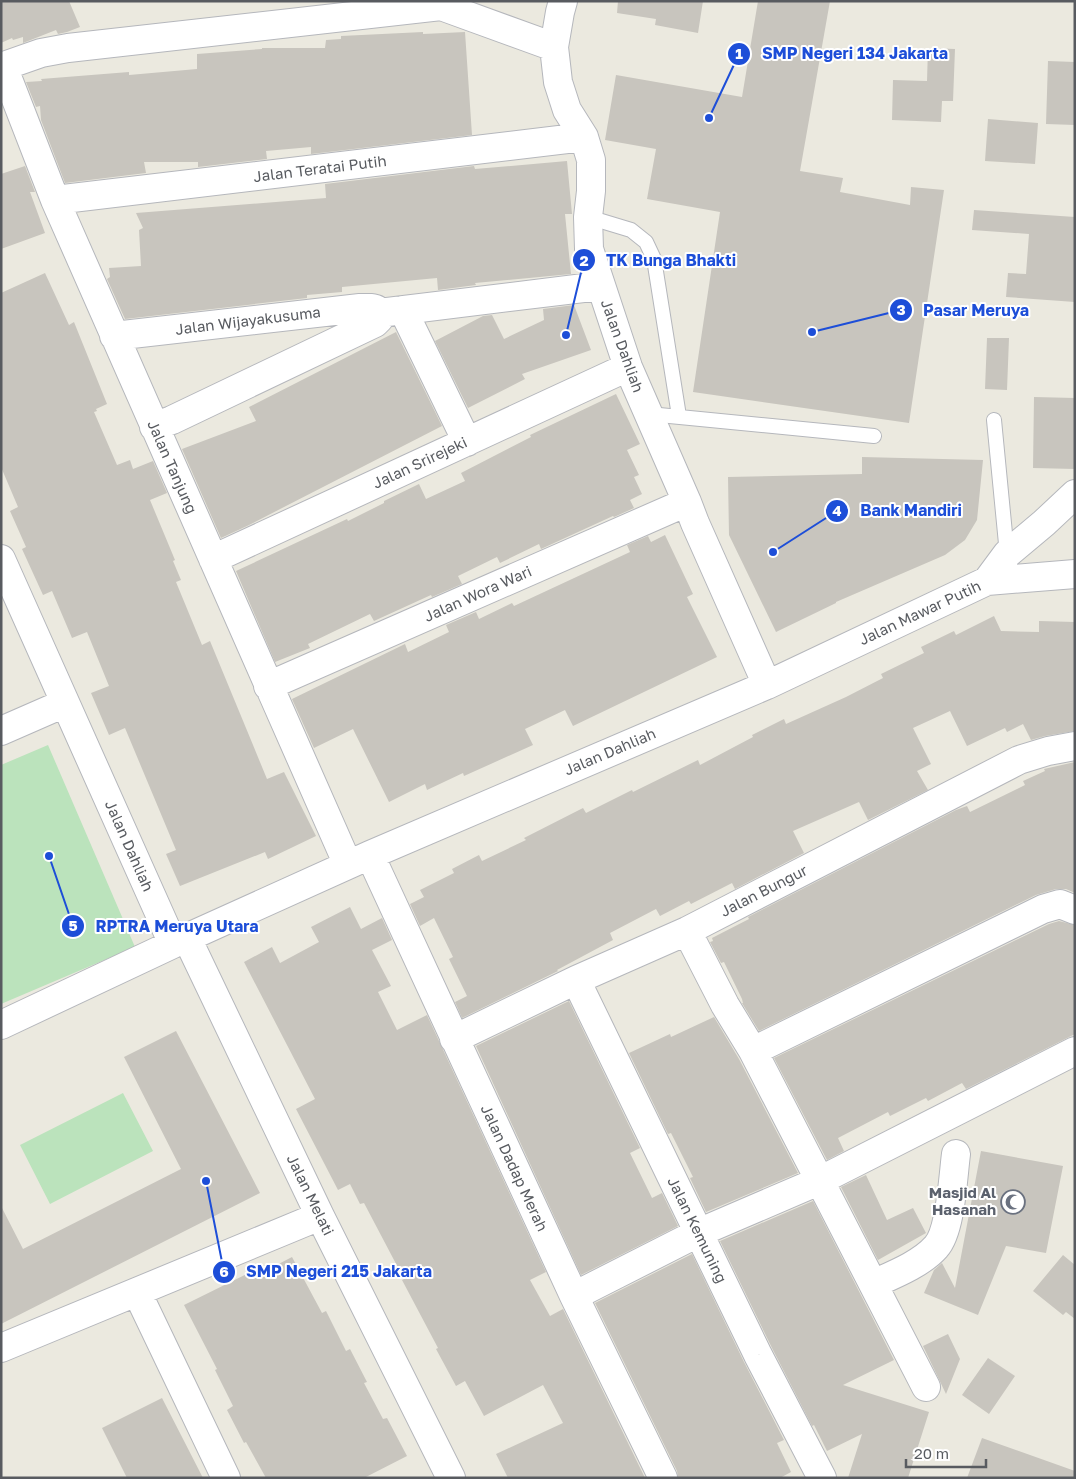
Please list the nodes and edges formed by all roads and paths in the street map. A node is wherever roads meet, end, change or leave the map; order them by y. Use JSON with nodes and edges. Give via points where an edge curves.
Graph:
{"nodes":[{"id":1,"x":564,"y":1,"type":"edge"},
{"id":2,"x":435,"y":4,"type":"edge"},
{"id":3,"x":554,"y":48,"type":"junction"},
{"id":4,"x":2,"y":66,"type":"edge"},
{"id":5,"x":584,"y":137,"type":"junction"},
{"id":6,"x":55,"y":200,"type":"junction"},
{"id":7,"x":588,"y":217,"type":"junction"},
{"id":8,"x":600,"y":286,"type":"junction"},
{"id":9,"x":391,"y":312,"type":"junction"},
{"id":10,"x":114,"y":336,"type":"junction"},
{"id":11,"x":628,"y":367,"type":"junction"},
{"id":12,"x":649,"y":414,"type":"junction"},
{"id":13,"x":679,"y":416,"type":"junction"},
{"id":14,"x":994,"y":420,"type":"dead end"},
{"id":15,"x":154,"y":427,"type":"junction"},
{"id":16,"x":874,"y":436,"type":"dead end"},
{"id":17,"x":467,"y":442,"type":"junction"},
{"id":18,"x":1075,"y":494,"type":"edge"},
{"id":19,"x":687,"y":502,"type":"junction"},
{"id":20,"x":1007,"y":554,"type":"junction"},
{"id":21,"x":1,"y":559,"type":"edge"},
{"id":22,"x":213,"y":559,"type":"junction"},
{"id":23,"x":1075,"y":574,"type":"edge"},
{"id":24,"x":987,"y":581,"type":"junction"},
{"id":25,"x":767,"y":685,"type":"junction"},
{"id":26,"x":268,"y":686,"type":"junction"},
{"id":27,"x":65,"y":703,"type":"junction"},
{"id":28,"x":1,"y":731,"type":"edge"},
{"id":29,"x":1075,"y":746,"type":"edge"},
{"id":30,"x":359,"y":860,"type":"junction"},
{"id":31,"x":1075,"y":910,"type":"edge"},
{"id":32,"x":687,"y":931,"type":"junction"},
{"id":33,"x":180,"y":941,"type":"junction"},
{"id":34,"x":576,"y":980,"type":"junction"},
{"id":35,"x":1,"y":1025,"type":"edge"},
{"id":36,"x":454,"y":1039,"type":"junction"},
{"id":37,"x":753,"y":1051,"type":"junction"},
{"id":38,"x":1075,"y":1051,"type":"edge"},
{"id":39,"x":956,"y":1154,"type":"dead end"},
{"id":40,"x":819,"y":1180,"type":"junction"},
{"id":41,"x":320,"y":1216,"type":"junction"},
{"id":42,"x":698,"y":1233,"type":"junction"},
{"id":43,"x":873,"y":1284,"type":"junction"},
{"id":44,"x":137,"y":1292,"type":"junction"},
{"id":45,"x":574,"y":1296,"type":"junction"},
{"id":46,"x":1,"y":1348,"type":"edge"},
{"id":47,"x":926,"y":1387,"type":"dead end"},
{"id":48,"x":226,"y":1478,"type":"edge"},
{"id":49,"x":452,"y":1478,"type":"edge"},
{"id":50,"x":663,"y":1478,"type":"edge"},
{"id":51,"x":822,"y":1478,"type":"edge"}],
"edges":[{"from":1,"to":3,"type":"street","name":"Jalan Dahliah"},
{"from":2,"to":3,"type":"street"},
{"from":2,"to":4,"type":"street","via":[[68,48],[40,53]]},
{"from":3,"to":5,"type":"street","name":"Jalan Dahliah","via":[[558,82],[567,110]]},
{"from":4,"to":6,"type":"street","name":"Jalan Tanjung"},
{"from":5,"to":6,"type":"street","name":"Jalan Teratai Putih"},
{"from":5,"to":7,"type":"street","name":"Jalan Dahliah","via":[[591,160]]},
{"from":6,"to":10,"type":"street","name":"Jalan Tanjung"},
{"from":7,"to":8,"type":"street","name":"Jalan Dahliah","via":[[589,249]]},
{"from":7,"to":13,"type":"lane","via":[[631,230],[646,242],[654,259]]},
{"from":8,"to":9,"type":"street","name":"Jalan Wijayakusuma"},
{"from":8,"to":11,"type":"street","name":"Jalan Dahliah"},
{"from":9,"to":10,"type":"street","name":"Jalan Wijayakusuma","via":[[360,308]]},
{"from":9,"to":15,"type":"street","via":[[375,323]]},
{"from":9,"to":17,"type":"street"},
{"from":10,"to":15,"type":"street","name":"Jalan Tanjung"},
{"from":11,"to":12,"type":"street","name":"Jalan Dahliah"},
{"from":11,"to":17,"type":"street","name":"Jalan Srirejeki"},
{"from":12,"to":13,"type":"lane"},
{"from":12,"to":19,"type":"street","name":"Jalan Dahliah"},
{"from":13,"to":16,"type":"lane"},
{"from":14,"to":20,"type":"lane"},
{"from":15,"to":22,"type":"street","name":"Jalan Tanjung"},
{"from":17,"to":22,"type":"street","name":"Jalan Srirejeki"},
{"from":18,"to":20,"type":"street","name":"Jalan Mawar Putih"},
{"from":19,"to":25,"type":"street","name":"Jalan Dahliah"},
{"from":19,"to":26,"type":"street","name":"Jalan Wora Wari"},
{"from":20,"to":24,"type":"street","name":"Jalan Mawar Putih"},
{"from":21,"to":27,"type":"street","name":"Jalan Dahliah"},
{"from":22,"to":26,"type":"street","name":"Jalan Tanjung"},
{"from":23,"to":24,"type":"street"},
{"from":24,"to":25,"type":"street","name":"Jalan Mawar Putih"},
{"from":25,"to":30,"type":"street","name":"Jalan Dahliah"},
{"from":26,"to":30,"type":"street","name":"Jalan Tanjung"},
{"from":27,"to":28,"type":"street"},
{"from":27,"to":33,"type":"street","name":"Jalan Dahliah"},
{"from":29,"to":32,"type":"street","name":"Jalan Bungur","via":[[1019,760]]},
{"from":30,"to":33,"type":"street","name":"Jalan Dahliah"},
{"from":30,"to":36,"type":"street","name":"Jalan Dadap Merah"},
{"from":31,"to":37,"type":"street","via":[[1060,904],[1043,908]]},
{"from":32,"to":34,"type":"street","name":"Jalan Bungur"},
{"from":32,"to":37,"type":"street"},
{"from":33,"to":35,"type":"street"},
{"from":33,"to":41,"type":"street","name":"Jalan Melati"},
{"from":34,"to":36,"type":"street","name":"Jalan Bungur"},
{"from":34,"to":42,"type":"street","name":"Jalan Kemuning"},
{"from":36,"to":45,"type":"street","name":"Jalan Dadap Merah"},
{"from":37,"to":40,"type":"street"},
{"from":38,"to":40,"type":"street"},
{"from":39,"to":43,"type":"street","via":[[947,1222],[937,1246],[919,1261]]},
{"from":40,"to":42,"type":"street"},
{"from":40,"to":43,"type":"street"},
{"from":41,"to":44,"type":"street"},
{"from":41,"to":49,"type":"street","name":"Jalan Melati"},
{"from":42,"to":45,"type":"street"},
{"from":42,"to":51,"type":"street","name":"Jalan Kemuning"},
{"from":43,"to":47,"type":"street"},
{"from":44,"to":46,"type":"street"},
{"from":44,"to":48,"type":"street"},
{"from":45,"to":50,"type":"street","name":"Jalan Dadap Merah"}]}
